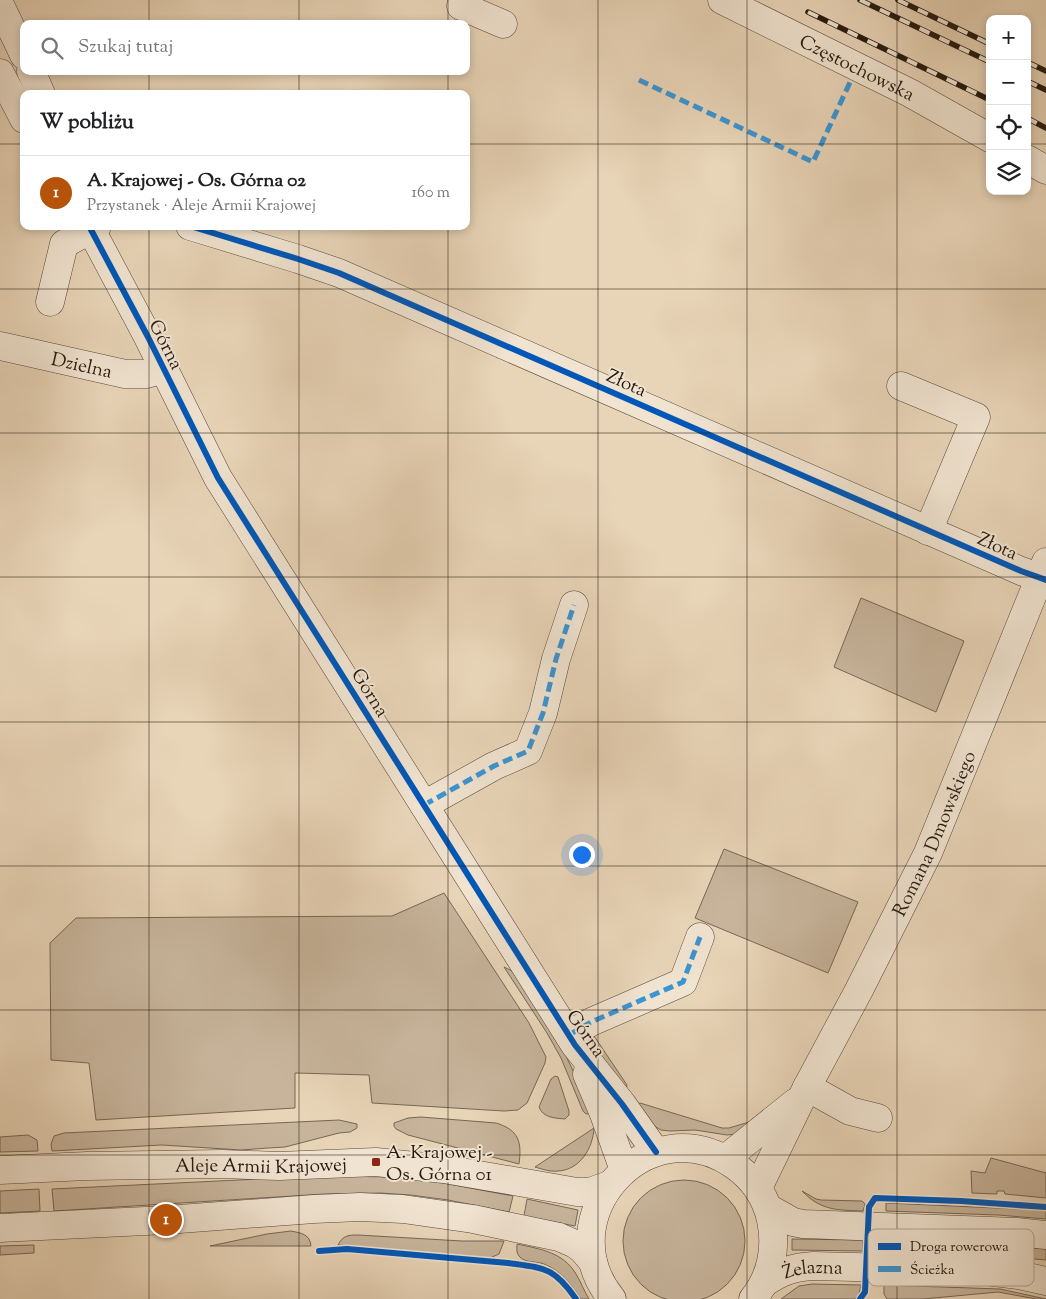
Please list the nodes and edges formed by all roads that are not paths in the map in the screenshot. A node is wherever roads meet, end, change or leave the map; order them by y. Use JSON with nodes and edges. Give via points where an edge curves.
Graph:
{"nodes":[{"id":1,"x":464,"y":0,"type":"edge"},
{"id":2,"x":722,"y":0,"type":"edge"},
{"id":3,"x":0,"y":5,"type":"edge"},
{"id":4,"x":503,"y":24,"type":"dead end"},
{"id":5,"x":20,"y":47,"type":"edge"},
{"id":6,"x":0,"y":73,"type":"edge"},
{"id":7,"x":33,"y":75,"type":"edge"},
{"id":8,"x":39,"y":90,"type":"edge"},
{"id":9,"x":20,"y":111,"type":"edge"},
{"id":10,"x":986,"y":136,"type":"edge"},
{"id":11,"x":1031,"y":161,"type":"edge"},
{"id":12,"x":1046,"y":170,"type":"edge"},
{"id":13,"x":87,"y":230,"type":"edge"},
{"id":14,"x":94,"y":230,"type":"edge"},
{"id":15,"x":203,"y":230,"type":"edge"},
{"id":16,"x":50,"y":302,"type":"dead end"},
{"id":17,"x":0,"y":346,"type":"edge"},
{"id":18,"x":163,"y":368,"type":"junction"},
{"id":19,"x":901,"y":386,"type":"dead end"},
{"id":20,"x":928,"y":531,"type":"junction"},
{"id":21,"x":1044,"y":574,"type":"edge"},
{"id":22,"x":574,"y":605,"type":"dead end"},
{"id":23,"x":424,"y":805,"type":"junction"},
{"id":24,"x":700,"y":937,"type":"dead end"},
{"id":25,"x":572,"y":1040,"type":"junction"},
{"id":26,"x":805,"y":1092,"type":"junction"},
{"id":27,"x":878,"y":1118,"type":"dead end"},
{"id":28,"x":656,"y":1152,"type":"junction"},
{"id":29,"x":725,"y":1159,"type":"junction"},
{"id":30,"x":0,"y":1170,"type":"edge"},
{"id":31,"x":616,"y":1178,"type":"junction"},
{"id":32,"x":763,"y":1198,"type":"junction"},
{"id":33,"x":0,"y":1228,"type":"edge"},
{"id":34,"x":937,"y":1229,"type":"edge"},
{"id":35,"x":593,"y":1262,"type":"junction"},
{"id":36,"x":868,"y":1267,"type":"edge"},
{"id":37,"x":758,"y":1291,"type":"edge"},
{"id":38,"x":612,"y":1299,"type":"edge"}],
"edges":[{"from":1,"to":4,"type":"street","via":[[461,6]]},
{"from":2,"to":10,"type":"street","name":"Częstochowska","via":[[910,93]]},
{"from":3,"to":5,"type":"street"},
{"from":6,"to":9,"type":"street"},
{"from":7,"to":8,"type":"street"},
{"from":11,"to":12,"type":"street"},
{"from":13,"to":16,"type":"street","via":[[64,244]]},
{"from":14,"to":18,"type":"street","name":"Górna"},
{"from":15,"to":20,"type":"street","name":"Złota","via":[[339,273]]},
{"from":17,"to":18,"type":"street","name":"Dzielna","via":[[125,374],[147,374]]},
{"from":18,"to":23,"type":"street","name":"Górna","via":[[218,478]]},
{"from":19,"to":20,"type":"street","via":[[976,417]]},
{"from":20,"to":21,"type":"street","name":"Złota","via":[[1021,572]]},
{"from":21,"to":26,"type":"street","name":"Romana Dmowskiego","via":[[931,846]]},
{"from":22,"to":23,"type":"street","via":[[543,713],[528,751]]},
{"from":23,"to":25,"type":"street","name":"Górna"},
{"from":24,"to":25,"type":"street","via":[[683,982],[592,1022]]},
{"from":25,"to":28,"type":"street","name":"Górna"},
{"from":25,"to":31,"type":"street","name":"Górna","via":[[604,1114]]},
{"from":26,"to":27,"type":"street","via":[[850,1111]]},
{"from":26,"to":29,"type":"street","name":"Romana Dmowskiego"},
{"from":26,"to":32,"type":"street","name":"Romana Dmowskiego"},
{"from":28,"to":29,"type":"street","via":[[691,1149]]},
{"from":28,"to":31,"type":"street"},
{"from":29,"to":32,"type":"street","via":[[743,1172]]},
{"from":30,"to":31,"type":"street","name":"Aleje Armii Krajowej","via":[[376,1162],[444,1169],[577,1192],[590,1192]]},
{"from":31,"to":35,"type":"street","via":[[599,1203],[592,1222]]},
{"from":32,"to":34,"type":"street","via":[[793,1222],[803,1224]]},
{"from":32,"to":37,"type":"street","via":[[774,1233],[772,1258]]},
{"from":33,"to":35,"type":"street","via":[[360,1207],[473,1219],[559,1237],[582,1249]]},
{"from":35,"to":38,"type":"street"},
{"from":36,"to":37,"type":"street","name":"Żelazna","via":[[797,1267],[784,1271]]}]}
